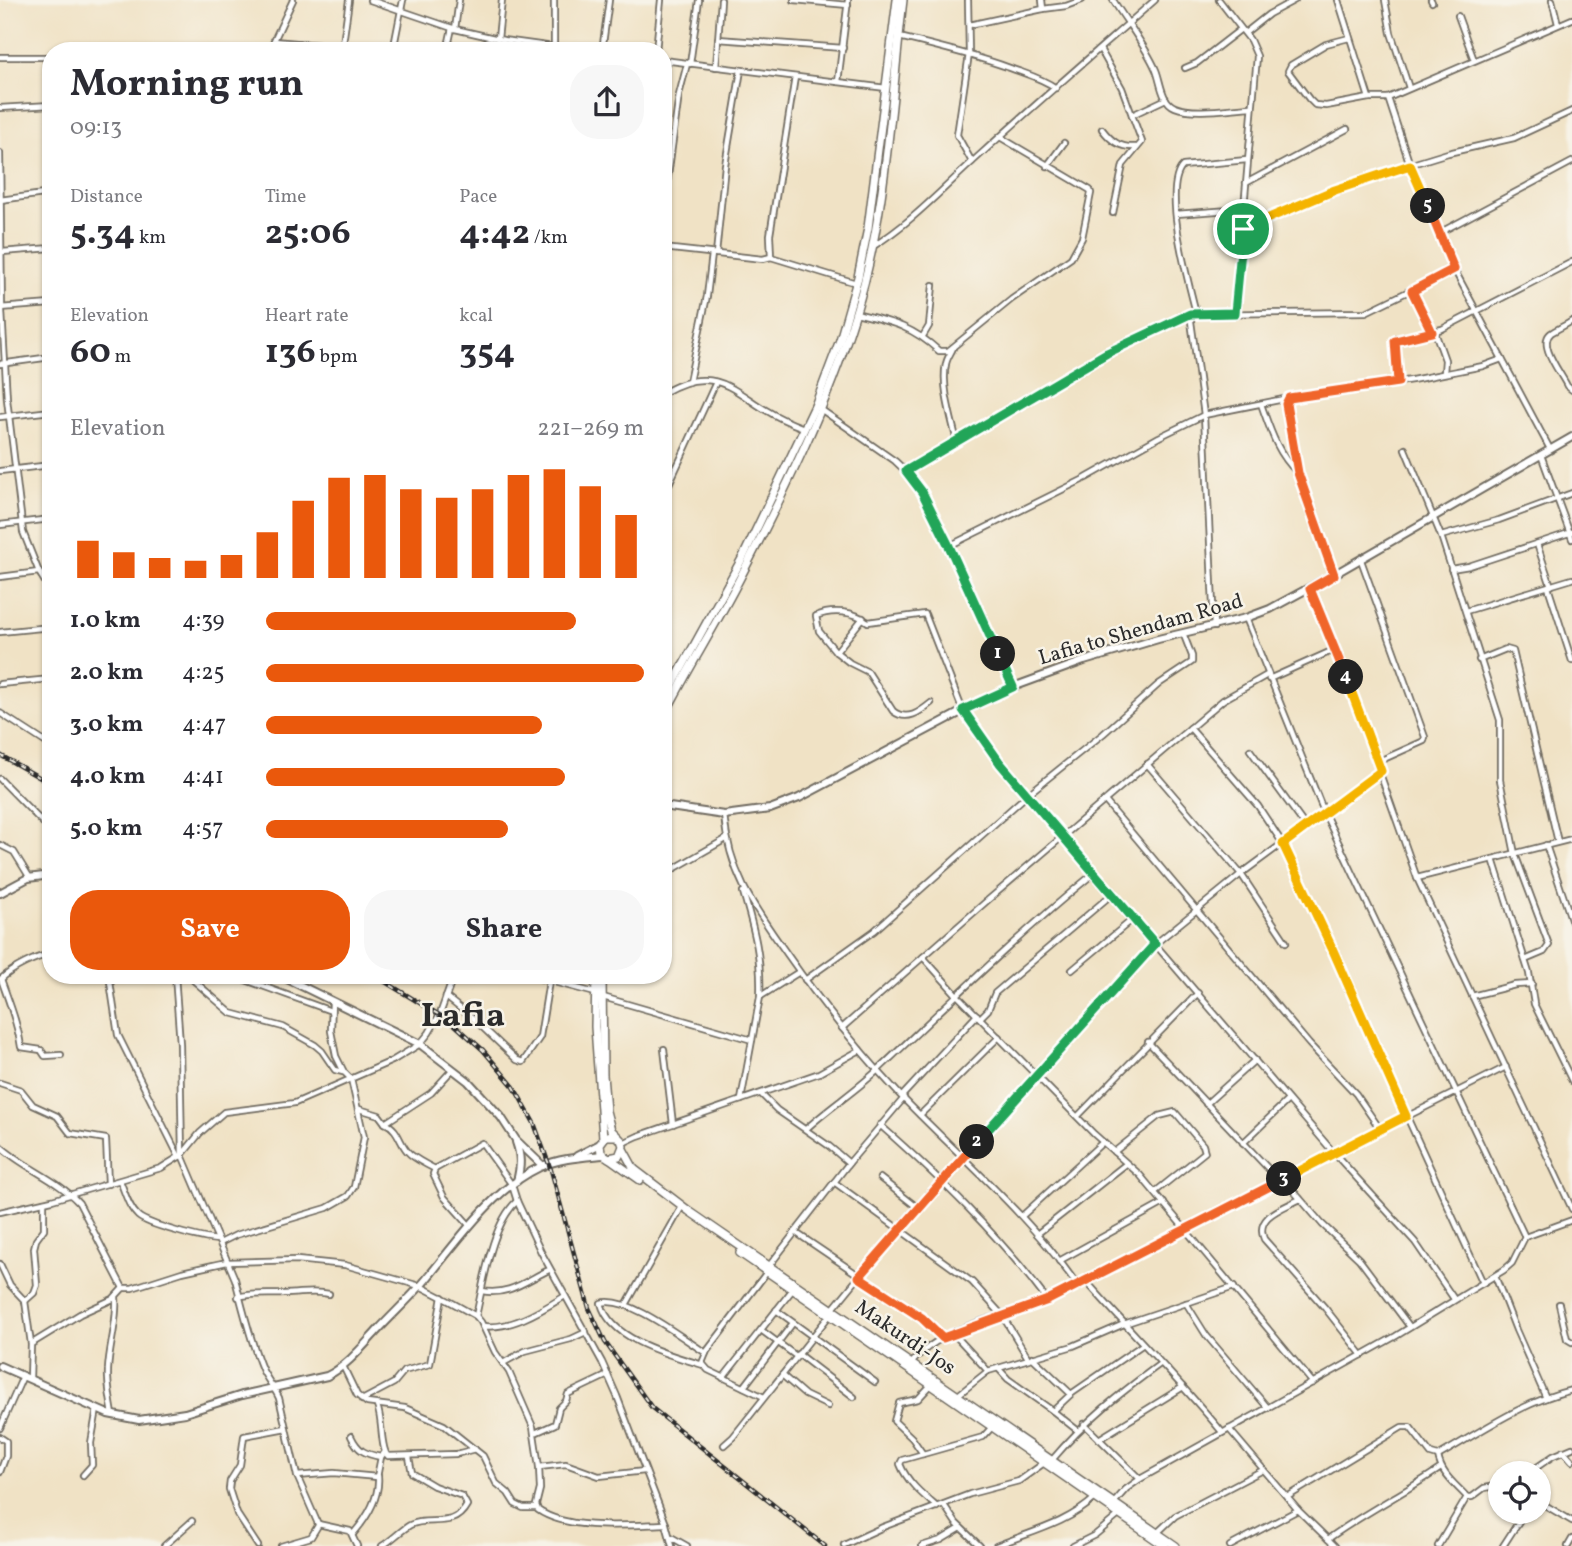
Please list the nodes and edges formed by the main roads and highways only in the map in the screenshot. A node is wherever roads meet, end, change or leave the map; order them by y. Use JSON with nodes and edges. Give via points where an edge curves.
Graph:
{"nodes":[{"id":1,"x":897,"y":0,"type":"edge"},
{"id":2,"x":903,"y":0,"type":"edge"},
{"id":3,"x":818,"y":407,"type":"junction"},
{"id":4,"x":1572,"y":437,"type":"edge"},
{"id":5,"x":672,"y":686,"type":"edge"},
{"id":6,"x":672,"y":702,"type":"edge"},
{"id":7,"x":672,"y":807,"type":"edge"},
{"id":8,"x":42,"y":876,"type":"edge"},
{"id":9,"x":0,"y":893,"type":"edge"},
{"id":10,"x":298,"y":984,"type":"edge"},
{"id":11,"x":597,"y":984,"type":"edge"},
{"id":12,"x":601,"y":984,"type":"edge"},
{"id":13,"x":599,"y":995,"type":"junction"},
{"id":14,"x":616,"y":1136,"type":"junction"},
{"id":15,"x":516,"y":1140,"type":"junction"},
{"id":16,"x":601,"y":1141,"type":"junction"},
{"id":17,"x":623,"y":1146,"type":"junction"},
{"id":18,"x":606,"y":1157,"type":"junction"},
{"id":19,"x":571,"y":1158,"type":"junction"},
{"id":20,"x":543,"y":1166,"type":"junction"},
{"id":21,"x":515,"y":1183,"type":"junction"},
{"id":22,"x":768,"y":1269,"type":"junction"},
{"id":23,"x":831,"y":1313,"type":"junction"},
{"id":24,"x":0,"y":1366,"type":"edge"},
{"id":25,"x":910,"y":1366,"type":"junction"},
{"id":26,"x":1048,"y":1461,"type":"junction"},
{"id":27,"x":1112,"y":1505,"type":"junction"},
{"id":28,"x":1165,"y":1546,"type":"edge"},
{"id":29,"x":1176,"y":1546,"type":"edge"}],
"edges":[{"from":1,"to":3,"type":"highway","via":[[868,228]]},
{"from":2,"to":3,"type":"highway","via":[[872,247],[856,313]]},
{"from":3,"to":5,"type":"highway"},
{"from":3,"to":6,"type":"highway","via":[[740,579]]},
{"from":4,"to":7,"type":"main road","name":"Lafia to Shendam Road","via":[[1270,609],[1084,661],[1013,687],[799,798],[769,809],[724,815]]},
{"from":8,"to":9,"type":"main road"},
{"from":10,"to":15,"type":"main road","via":[[420,1044],[489,1102]]},
{"from":11,"to":13,"type":"highway"},
{"from":12,"to":13,"type":"highway"},
{"from":13,"to":14,"type":"highway","via":[[606,1111]]},
{"from":13,"to":16,"type":"highway"},
{"from":14,"to":16,"type":"highway"},
{"from":14,"to":17,"type":"highway"},
{"from":15,"to":20,"type":"main road"},
{"from":15,"to":21,"type":"main road","via":[[521,1168]]},
{"from":16,"to":18,"type":"highway"},
{"from":16,"to":19,"type":"main road"},
{"from":17,"to":18,"type":"highway","via":[[619,1156]]},
{"from":17,"to":22,"type":"highway","name":"Makurdi-Jos","via":[[629,1162],[644,1178]]},
{"from":18,"to":19,"type":"main road"},
{"from":18,"to":22,"type":"highway","name":"Makurdi-Jos"},
{"from":19,"to":20,"type":"main road"},
{"from":20,"to":21,"type":"main road"},
{"from":21,"to":24,"type":"main road","via":[[334,1373],[139,1420],[114,1416]]},
{"from":22,"to":23,"type":"highway","name":"Makurdi-Jos"},
{"from":22,"to":23,"type":"highway","name":"Makurdi-Jos"},
{"from":23,"to":25,"type":"highway","name":"Makurdi-Jos"},
{"from":25,"to":26,"type":"highway","name":"Makurdi-Jos"},
{"from":25,"to":26,"type":"highway","name":"Makurdi-Jos","via":[[992,1427]]},
{"from":26,"to":27,"type":"highway","name":"Makurdi-Jos"},
{"from":26,"to":27,"type":"highway","name":"Makurdi-Jos","via":[[1095,1498]]},
{"from":27,"to":28,"type":"highway","name":"Makurdi-Jos","via":[[1119,1515]]},
{"from":27,"to":29,"type":"highway","name":"Makurdi-Jos"}]}
